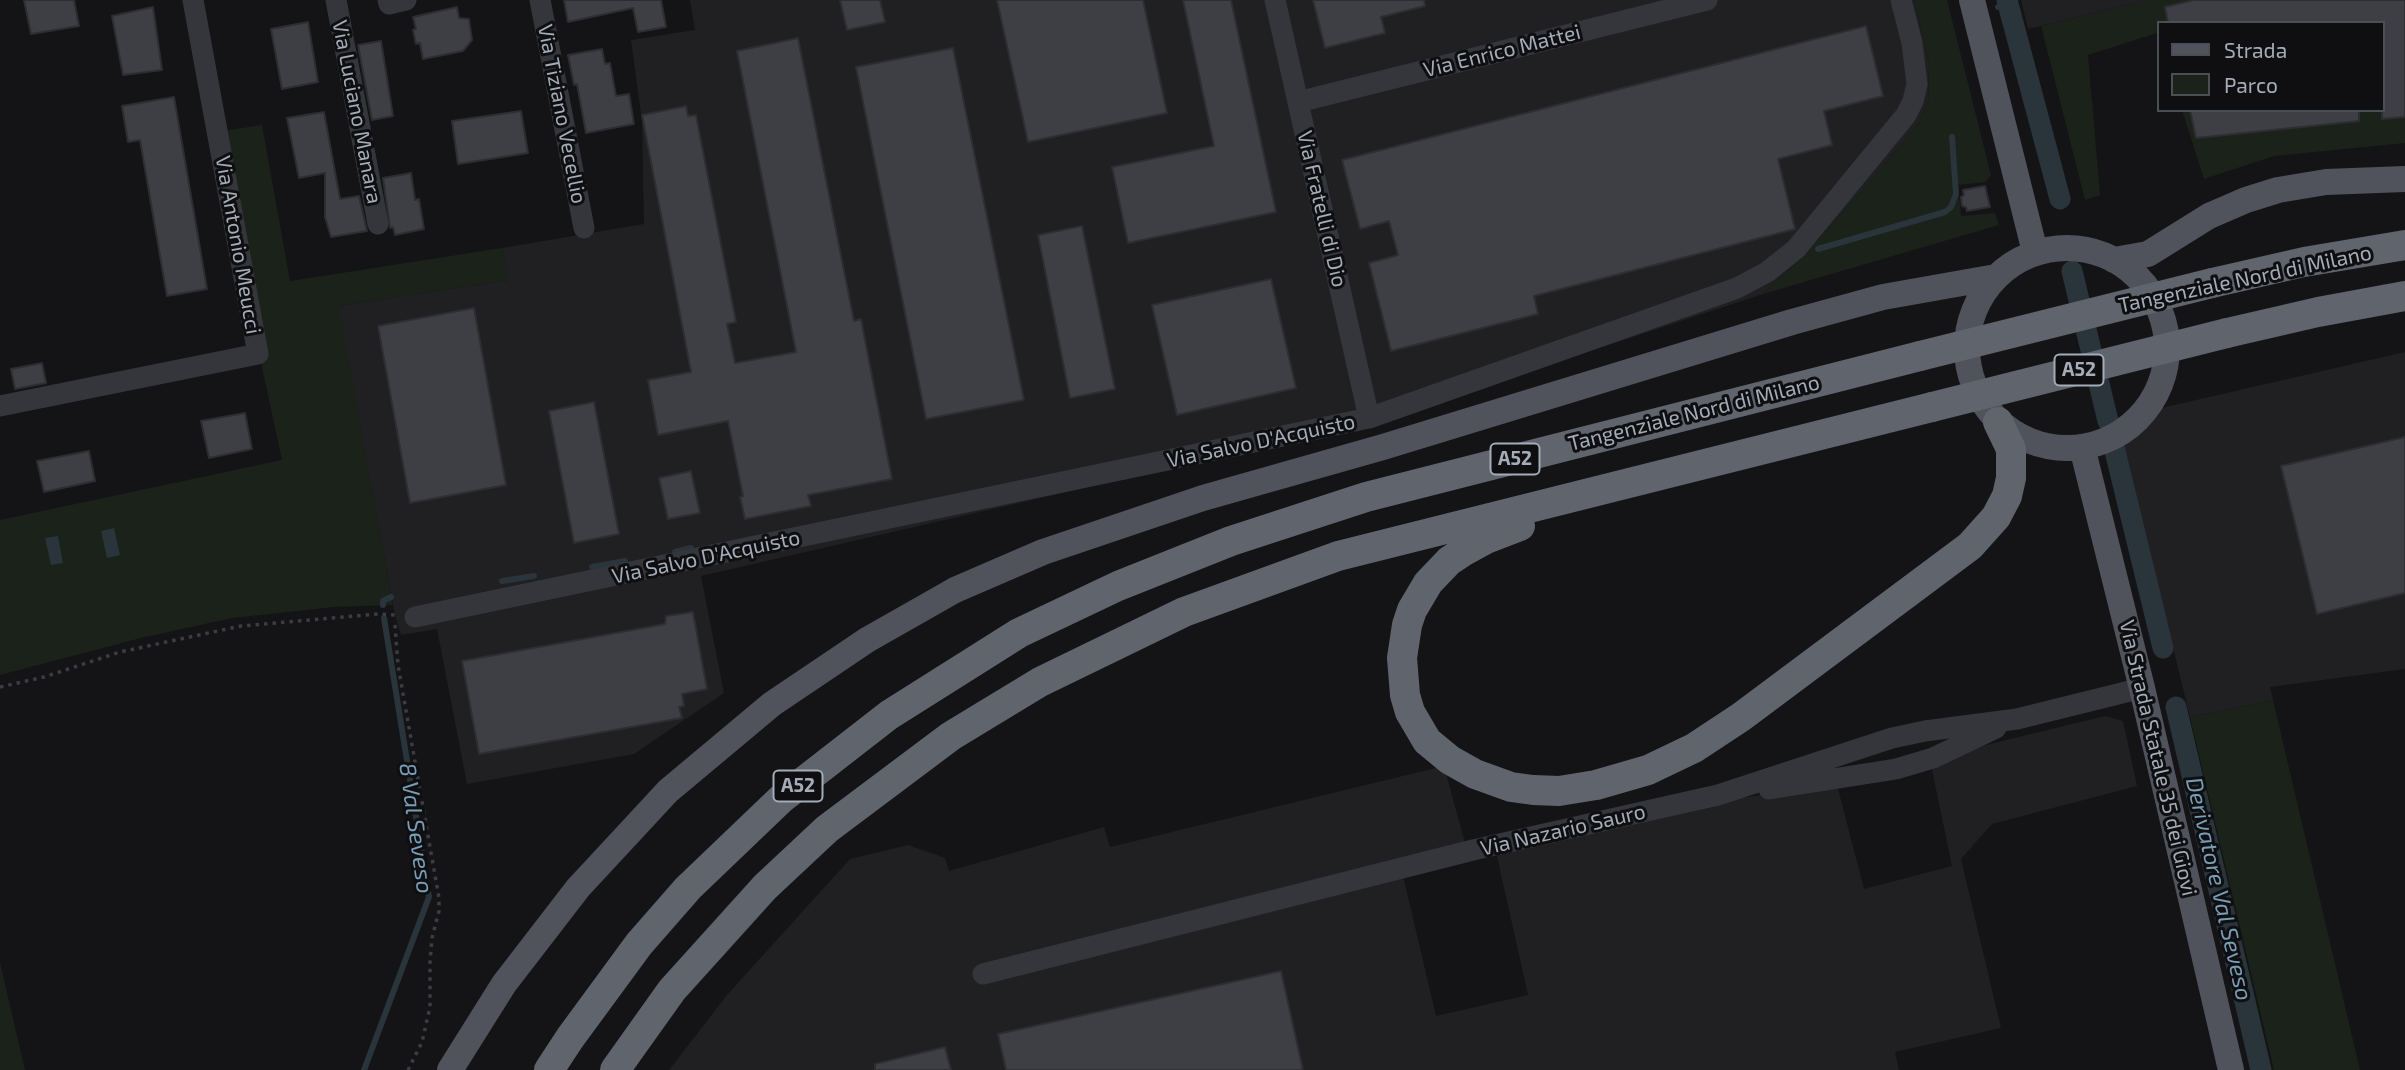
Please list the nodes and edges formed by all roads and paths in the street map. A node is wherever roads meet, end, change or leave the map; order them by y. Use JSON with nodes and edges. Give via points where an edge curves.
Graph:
{"nodes":[{"id":1,"x":193,"y":0,"type":"edge"},
{"id":2,"x":336,"y":0,"type":"edge"},
{"id":3,"x":540,"y":0,"type":"edge"},
{"id":4,"x":1275,"y":0,"type":"edge"},
{"id":5,"x":1707,"y":0,"type":"edge"},
{"id":6,"x":1900,"y":0,"type":"edge"},
{"id":7,"x":1972,"y":0,"type":"edge"},
{"id":8,"x":1298,"y":102,"type":"junction"},
{"id":9,"x":2405,"y":179,"type":"edge"},
{"id":10,"x":377,"y":224,"type":"dead end"},
{"id":11,"x":584,"y":228,"type":"dead end"},
{"id":12,"x":2165,"y":245,"type":"junction"},
{"id":13,"x":2405,"y":246,"type":"edge"},
{"id":14,"x":2035,"y":253,"type":"junction"},
{"id":15,"x":2114,"y":260,"type":"junction"},
{"id":16,"x":1996,"y":277,"type":"junction"},
{"id":17,"x":2147,"y":289,"type":"junction"},
{"id":18,"x":1926,"y":290,"type":"junction"},
{"id":19,"x":2405,"y":296,"type":"edge"},
{"id":20,"x":1971,"y":316,"type":"junction"},
{"id":21,"x":0,"y":406,"type":"edge"},
{"id":22,"x":1369,"y":418,"type":"junction"},
{"id":23,"x":1998,"y":422,"type":"junction"},
{"id":24,"x":2082,"y":447,"type":"junction"},
{"id":25,"x":1764,"y":449,"type":"junction"},
{"id":26,"x":405,"y":616,"type":"junction"},
{"id":27,"x":0,"y":687,"type":"edge"},
{"id":28,"x":2142,"y":688,"type":"junction"},
{"id":29,"x":2017,"y":719,"type":"junction"},
{"id":30,"x":1718,"y":795,"type":"junction"},
{"id":31,"x":983,"y":974,"type":"dead end"},
{"id":32,"x":408,"y":1070,"type":"edge"},
{"id":33,"x":450,"y":1070,"type":"edge"},
{"id":34,"x":549,"y":1070,"type":"edge"},
{"id":35,"x":615,"y":1070,"type":"edge"},
{"id":36,"x":2231,"y":1070,"type":"edge"}],
"edges":[{"from":1,"to":21,"type":"street","name":"Via Antonio Meucci","via":[[258,354]]},
{"from":2,"to":10,"type":"street","name":"Via Luciano Manara"},
{"from":3,"to":11,"type":"street","name":"Via Tiziano Vecellio"},
{"from":4,"to":8,"type":"street","name":"Via Fratelli di Dio"},
{"from":5,"to":8,"type":"street","name":"Via Enrico Mattei"},
{"from":6,"to":22,"type":"street","name":"Via Salvo D'Acquisto","via":[[1912,43],[1917,84],[1913,101],[1796,249],[1768,272],[1685,308]]},
{"from":7,"to":14,"type":"main road"},
{"from":8,"to":22,"type":"street","name":"Via Fratelli di Dio"},
{"from":9,"to":12,"type":"main road","via":[[2326,182],[2278,190],[2209,216]]},
{"from":12,"to":15,"type":"main road","via":[[2148,254]]},
{"from":12,"to":17,"type":"main road"},
{"from":13,"to":34,"type":"highway","name":"Tangenziale Nord di Milano","number":"A52","bridge":true,"via":[[2212,283],[1366,497],[1218,546],[1118,586],[1019,633],[889,715],[780,799],[688,888],[639,944]]},
{"from":14,"to":15,"type":"main road","via":[[2060,248],[2086,250]]},
{"from":14,"to":16,"type":"main road"},
{"from":15,"to":17,"type":"main road"},
{"from":16,"to":18,"type":"main road"},
{"from":16,"to":20,"type":"main road"},
{"from":17,"to":24,"type":"main road","via":[[2162,317],[2167,345],[2164,374],[2153,399],[2134,422],[2110,438]]},
{"from":18,"to":20,"type":"main road","via":[[1960,298]]},
{"from":18,"to":33,"type":"main road","via":[[1779,325],[1203,498],[1043,552],[955,590],[867,640],[772,704],[668,791],[578,888],[504,984]]},
{"from":19,"to":25,"type":"highway","number":"A52","bridge":true,"via":[[2227,333]]},
{"from":20,"to":23,"type":"main road","via":[[1966,344],[1969,372],[1979,398]]},
{"from":22,"to":26,"type":"street","name":"Via Salvo D'Acquisto"},
{"from":23,"to":24,"type":"main road","via":[[2033,441],[2064,449]]},
{"from":23,"to":25,"type":"highway","via":[[2011,449],[2011,478],[2007,496],[1985,531],[1763,701],[1694,748],[1648,770],[1596,786],[1559,791],[1522,789],[1491,780],[1461,767],[1427,741],[1410,712],[1402,658],[1416,603],[1449,561],[1486,539],[1521,526],[1600,505]]},
{"from":24,"to":28,"type":"main road","name":"Via Strada Statale 35 dei Giovi"},
{"from":25,"to":35,"type":"highway","number":"A52","via":[[1338,556],[1184,612],[1040,682],[951,736],[827,828],[765,887],[671,990]]},
{"from":26,"to":27,"type":"path","via":[[379,614],[241,626],[120,653]]},
{"from":26,"to":32,"type":"path","via":[[398,665],[439,898],[430,961],[430,1007],[422,1042]]},
{"from":28,"to":29,"type":"street","name":"Via Nazario Sauro"},
{"from":28,"to":36,"type":"main road","name":"Via Strada Statale 35 dei Giovi"},
{"from":29,"to":30,"type":"street","name":"Via Nazario Sauro","via":[[1892,738]]},
{"from":29,"to":30,"type":"street","via":[[1933,758],[1896,769]]},
{"from":30,"to":31,"type":"street","name":"Via Nazario Sauro","via":[[1473,850]]}]}
